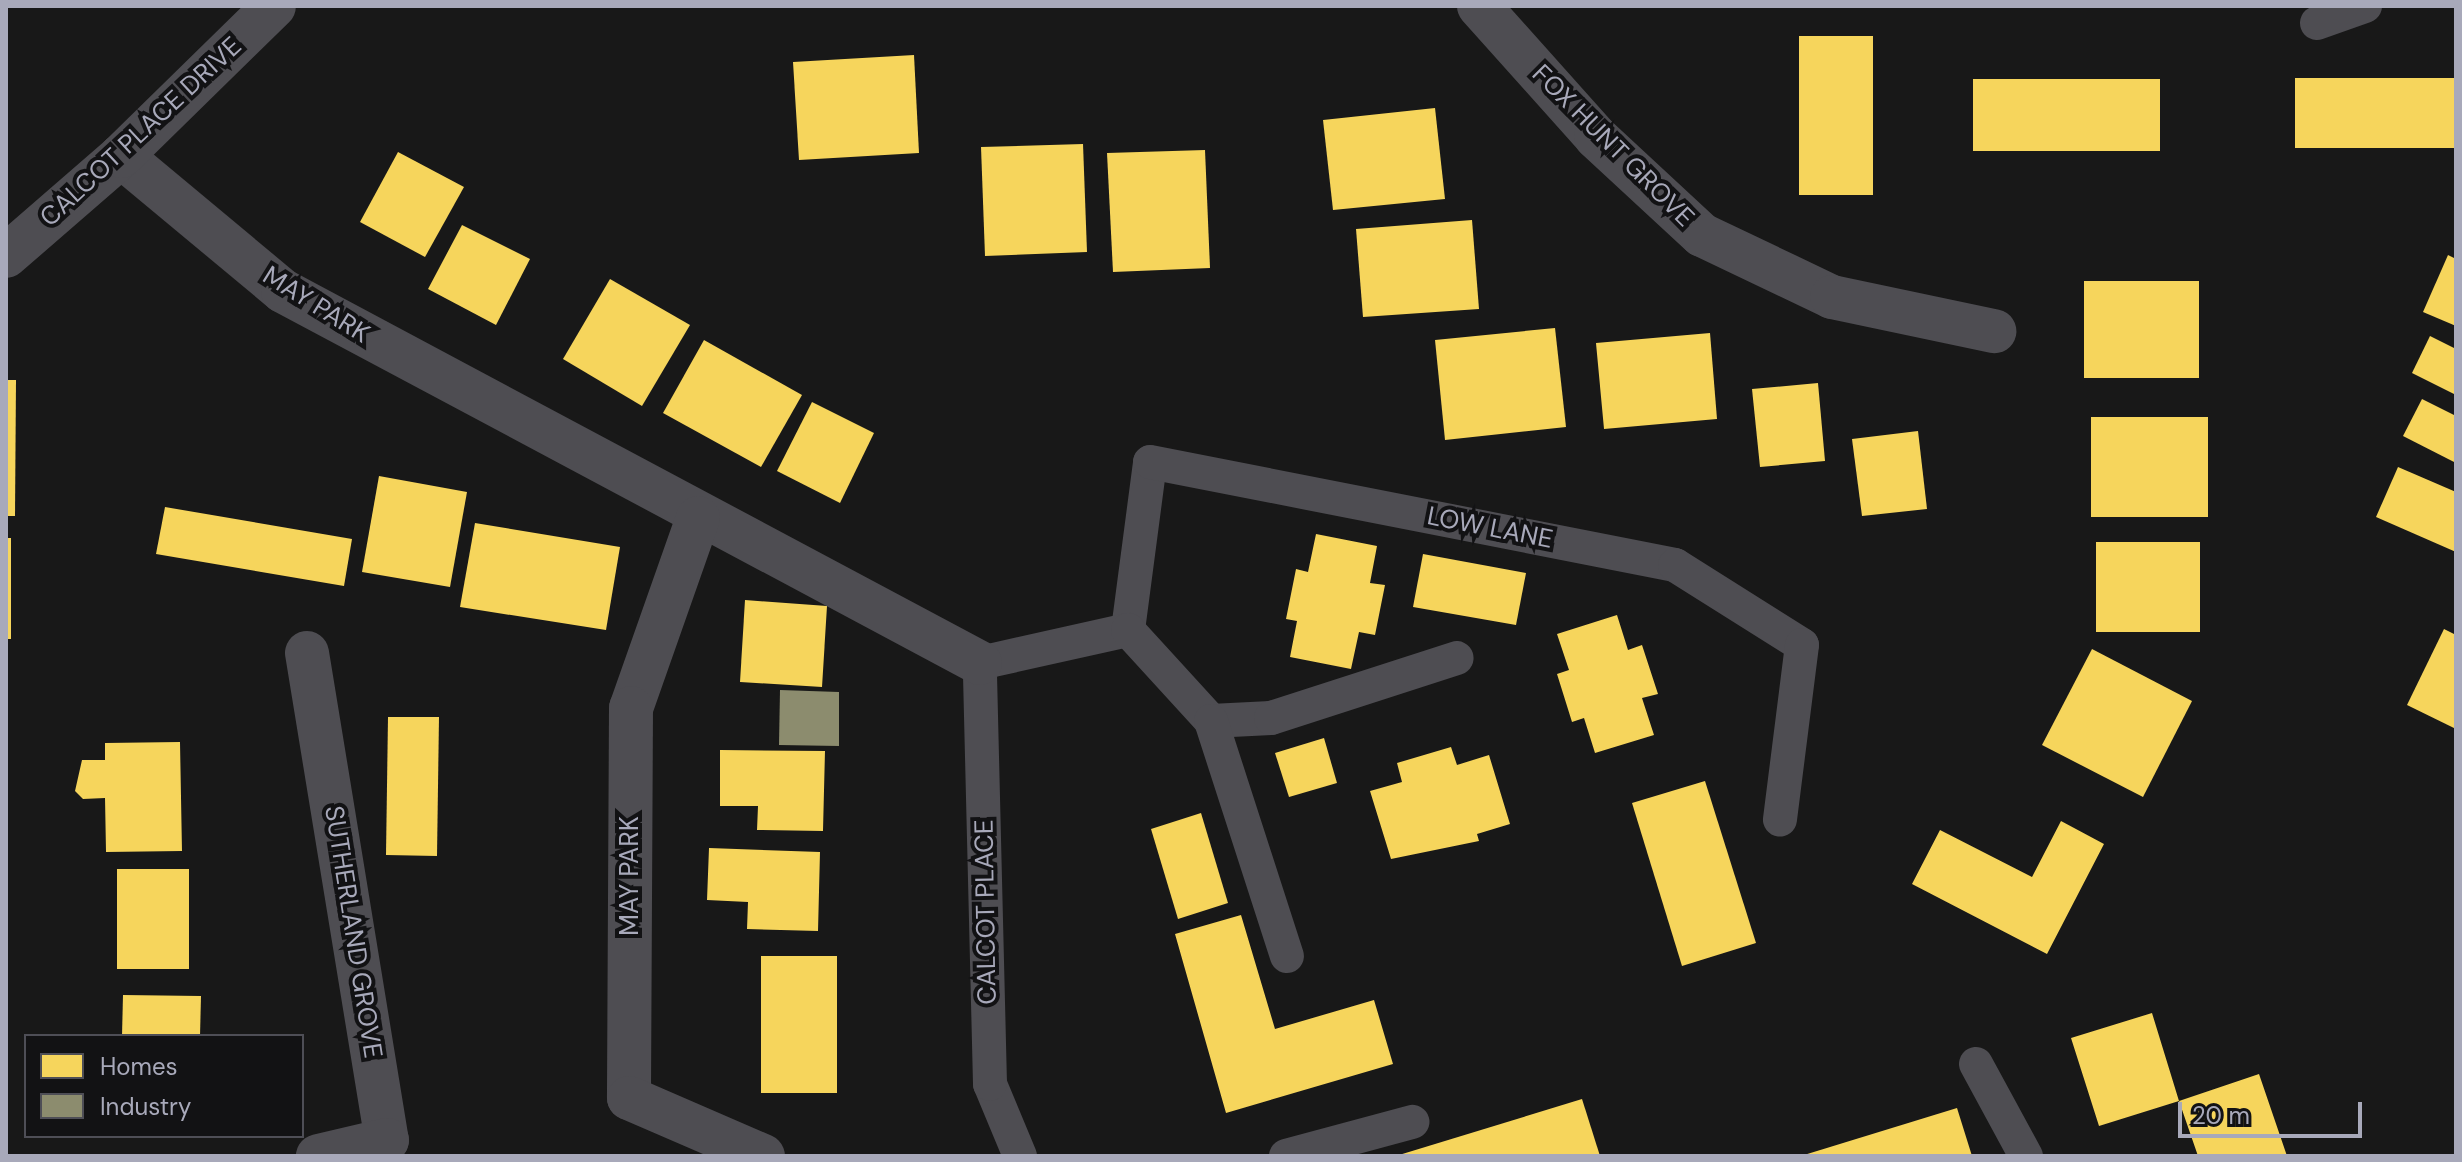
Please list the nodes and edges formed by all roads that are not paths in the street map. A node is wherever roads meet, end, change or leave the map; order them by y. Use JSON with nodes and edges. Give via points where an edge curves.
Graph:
{"nodes":[{"id":1,"x":274,"y":6,"type":"edge"},
{"id":2,"x":1479,"y":6,"type":"edge"},
{"id":3,"x":2365,"y":6,"type":"edge"},
{"id":4,"x":2317,"y":23,"type":"dead end"},
{"id":5,"x":121,"y":156,"type":"junction"},
{"id":6,"x":7,"y":252,"type":"edge"},
{"id":7,"x":1994,"y":331,"type":"dead end"},
{"id":8,"x":698,"y":518,"type":"junction"},
{"id":9,"x":1128,"y":630,"type":"junction"},
{"id":10,"x":307,"y":653,"type":"dead end"},
{"id":11,"x":1457,"y":658,"type":"dead end"},
{"id":12,"x":980,"y":663,"type":"junction"},
{"id":13,"x":1211,"y":721,"type":"junction"},
{"id":14,"x":1780,"y":820,"type":"dead end"},
{"id":15,"x":1287,"y":956,"type":"dead end"},
{"id":16,"x":1976,"y":1064,"type":"dead end"},
{"id":17,"x":1412,"y":1122,"type":"dead end"},
{"id":18,"x":318,"y":1156,"type":"edge"},
{"id":19,"x":763,"y":1156,"type":"edge"},
{"id":20,"x":1020,"y":1156,"type":"edge"},
{"id":21,"x":1286,"y":1156,"type":"edge"},
{"id":22,"x":2026,"y":1156,"type":"edge"}],
"edges":[{"from":1,"to":5,"type":"street","name":"CALCOT PLACE DRIVE"},
{"from":2,"to":7,"type":"street","name":"FOX HUNT GROVE","via":[[1596,137],[1702,235],[1832,297]]},
{"from":3,"to":4,"type":"lane"},
{"from":5,"to":6,"type":"street","name":"CALCOT PLACE DRIVE"},
{"from":5,"to":8,"type":"street","name":"MAY PARK","via":[[283,291]]},
{"from":8,"to":12,"type":"street","name":"MAY PARK"},
{"from":8,"to":19,"type":"street","name":"MAY PARK","via":[[631,708],[629,1098]]},
{"from":9,"to":12,"type":"lane"},
{"from":9,"to":13,"type":"lane"},
{"from":9,"to":14,"type":"lane","name":"LOW LANE","via":[[1150,462],[1675,565],[1802,645]]},
{"from":10,"to":18,"type":"street","name":"SUTHERLAND GROVE","via":[[387,1140]]},
{"from":11,"to":13,"type":"lane","via":[[1271,718]]},
{"from":12,"to":20,"type":"lane","name":"CALCOT PLACE","via":[[990,1084]]},
{"from":13,"to":15,"type":"lane"},
{"from":16,"to":22,"type":"lane"},
{"from":17,"to":21,"type":"lane"}]}
